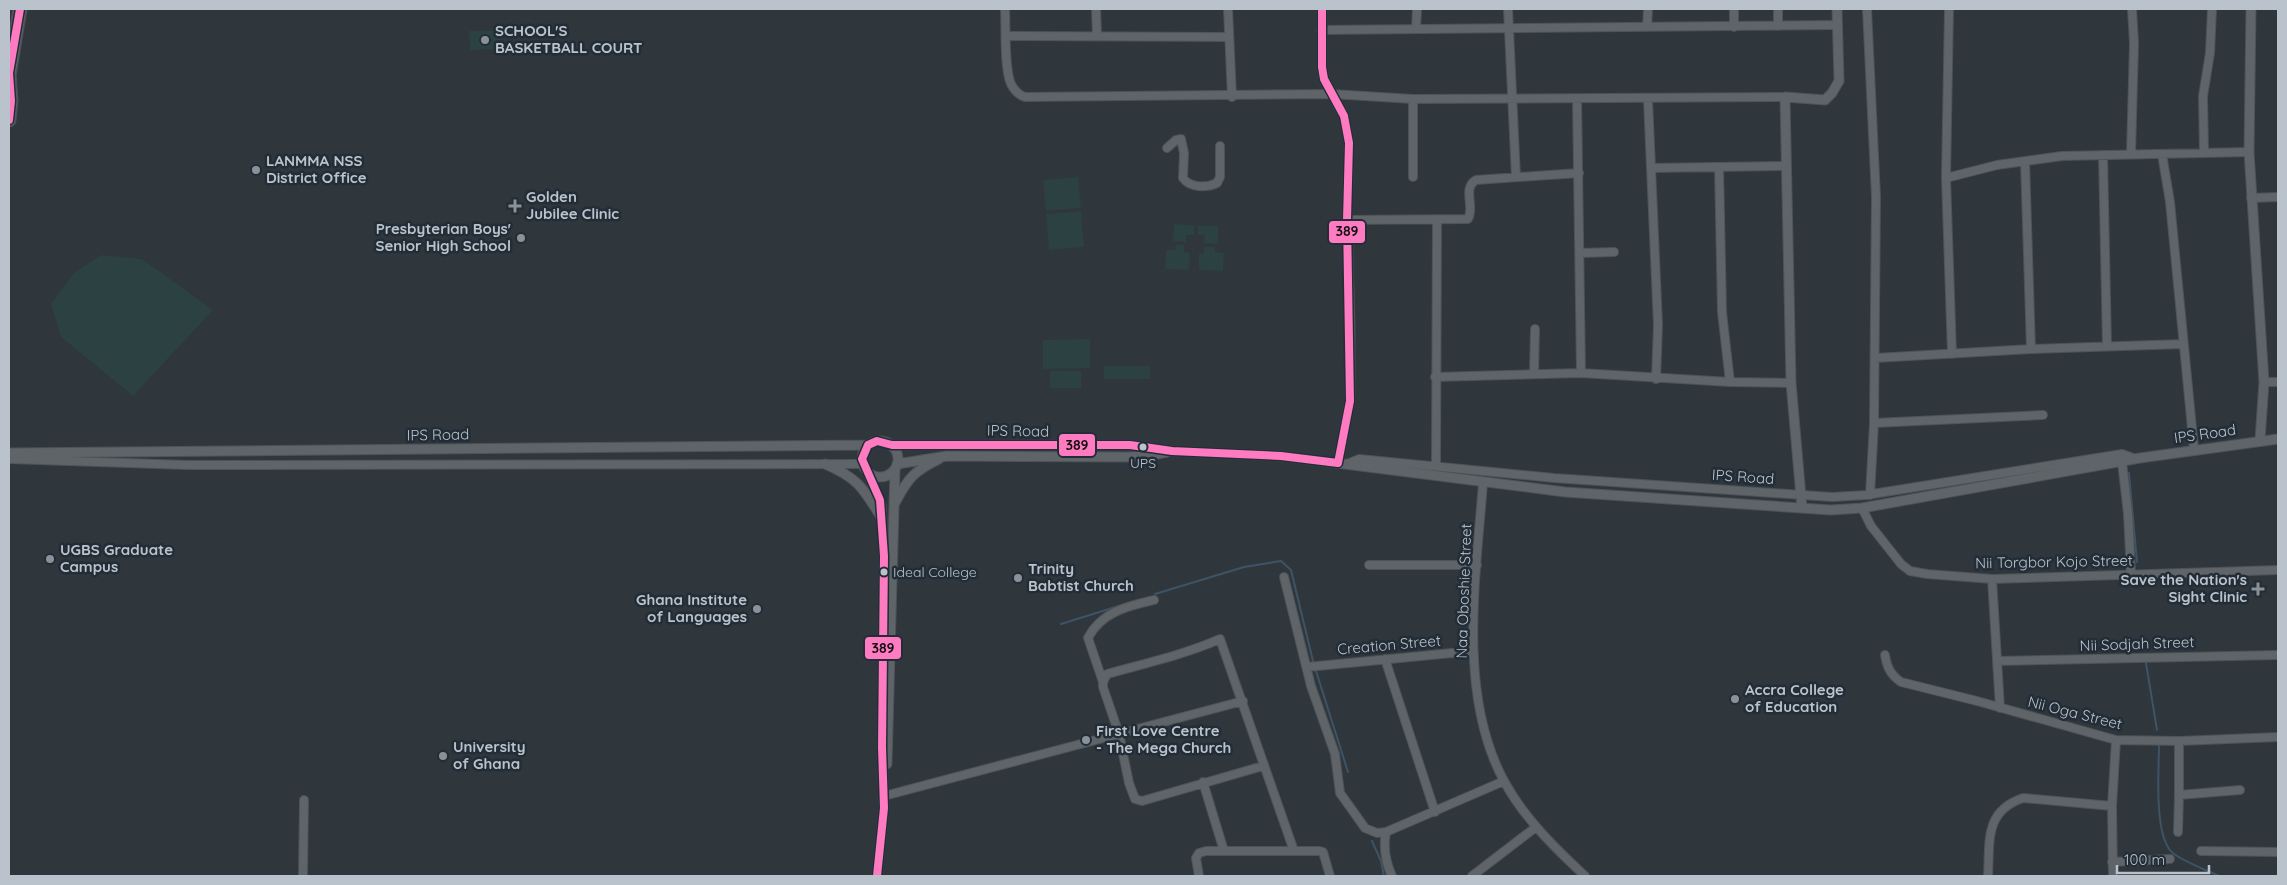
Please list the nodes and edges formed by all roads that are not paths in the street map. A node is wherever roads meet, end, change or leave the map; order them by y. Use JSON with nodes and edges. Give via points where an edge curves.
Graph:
{"nodes":[{"id":1,"x":20,"y":9,"type":"edge"},
{"id":2,"x":1005,"y":9,"type":"edge"},
{"id":3,"x":1096,"y":9,"type":"edge"},
{"id":4,"x":1228,"y":9,"type":"edge"},
{"id":5,"x":1322,"y":9,"type":"edge"},
{"id":6,"x":1417,"y":9,"type":"edge"},
{"id":7,"x":1508,"y":9,"type":"edge"},
{"id":8,"x":1648,"y":9,"type":"edge"},
{"id":9,"x":1734,"y":9,"type":"edge"},
{"id":10,"x":1778,"y":9,"type":"edge"},
{"id":11,"x":1837,"y":9,"type":"edge"},
{"id":12,"x":1867,"y":9,"type":"edge"},
{"id":13,"x":1949,"y":9,"type":"edge"},
{"id":14,"x":2132,"y":9,"type":"edge"},
{"id":15,"x":2212,"y":9,"type":"edge"},
{"id":16,"x":2251,"y":9,"type":"edge"},
{"id":17,"x":1837,"y":25,"type":"junction"},
{"id":18,"x":1734,"y":26,"type":"junction"},
{"id":19,"x":1778,"y":26,"type":"junction"},
{"id":20,"x":1647,"y":27,"type":"junction"},
{"id":21,"x":1508,"y":28,"type":"junction"},
{"id":22,"x":1416,"y":29,"type":"junction"},
{"id":23,"x":1321,"y":30,"type":"junction"},
{"id":24,"x":1006,"y":36,"type":"junction"},
{"id":25,"x":1097,"y":36,"type":"junction"},
{"id":26,"x":1228,"y":37,"type":"junction"},
{"id":27,"x":9,"y":75,"type":"edge"},
{"id":28,"x":1332,"y":94,"type":"junction"},
{"id":29,"x":1232,"y":97,"type":"junction"},
{"id":30,"x":1785,"y":97,"type":"junction"},
{"id":31,"x":1413,"y":99,"type":"junction"},
{"id":32,"x":1512,"y":99,"type":"junction"},
{"id":33,"x":1577,"y":99,"type":"junction"},
{"id":34,"x":1648,"y":100,"type":"junction"},
{"id":35,"x":9,"y":120,"type":"edge"},
{"id":36,"x":1220,"y":146,"type":"dead end"},
{"id":37,"x":1167,"y":148,"type":"dead end"},
{"id":38,"x":2204,"y":152,"type":"junction"},
{"id":39,"x":2249,"y":152,"type":"junction"},
{"id":40,"x":2131,"y":154,"type":"junction"},
{"id":41,"x":2162,"y":154,"type":"junction"},
{"id":42,"x":2103,"y":155,"type":"junction"},
{"id":43,"x":2025,"y":161,"type":"junction"},
{"id":44,"x":1786,"y":166,"type":"junction"},
{"id":45,"x":1719,"y":167,"type":"junction"},
{"id":46,"x":1651,"y":168,"type":"junction"},
{"id":47,"x":1579,"y":174,"type":"junction"},
{"id":48,"x":1413,"y":177,"type":"dead end"},
{"id":49,"x":1516,"y":177,"type":"junction"},
{"id":50,"x":1946,"y":178,"type":"junction"},
{"id":51,"x":2278,"y":197,"type":"edge"},
{"id":52,"x":2251,"y":198,"type":"junction"},
{"id":53,"x":1346,"y":220,"type":"junction"},
{"id":54,"x":1437,"y":220,"type":"junction"},
{"id":55,"x":1614,"y":252,"type":"dead end"},
{"id":56,"x":1580,"y":253,"type":"junction"},
{"id":57,"x":1534,"y":329,"type":"dead end"},
{"id":58,"x":2183,"y":344,"type":"junction"},
{"id":59,"x":2107,"y":346,"type":"junction"},
{"id":60,"x":2031,"y":349,"type":"junction"},
{"id":61,"x":1952,"y":354,"type":"junction"},
{"id":62,"x":1875,"y":358,"type":"junction"},
{"id":63,"x":1582,"y":373,"type":"junction"},
{"id":64,"x":1534,"y":374,"type":"junction"},
{"id":65,"x":1435,"y":377,"type":"junction"},
{"id":66,"x":1656,"y":379,"type":"junction"},
{"id":67,"x":1730,"y":382,"type":"junction"},
{"id":68,"x":2264,"y":382,"type":"junction"},
{"id":69,"x":2278,"y":382,"type":"edge"},
{"id":70,"x":1791,"y":383,"type":"junction"},
{"id":71,"x":2043,"y":415,"type":"dead end"},
{"id":72,"x":1874,"y":423,"type":"junction"},
{"id":73,"x":2278,"y":439,"type":"edge"},
{"id":74,"x":2260,"y":440,"type":"junction"},
{"id":75,"x":868,"y":445,"type":"junction"},
{"id":76,"x":892,"y":445,"type":"junction"},
{"id":77,"x":2194,"y":449,"type":"junction"},
{"id":78,"x":1172,"y":451,"type":"junction"},
{"id":79,"x":9,"y":453,"type":"edge"},
{"id":80,"x":947,"y":456,"type":"junction"},
{"id":81,"x":9,"y":459,"type":"edge"},
{"id":82,"x":2136,"y":459,"type":"junction"},
{"id":83,"x":2122,"y":462,"type":"junction"},
{"id":84,"x":1342,"y":463,"type":"junction"},
{"id":85,"x":825,"y":464,"type":"junction"},
{"id":86,"x":862,"y":464,"type":"junction"},
{"id":87,"x":896,"y":466,"type":"junction"},
{"id":88,"x":1436,"y":466,"type":"junction"},
{"id":89,"x":868,"y":473,"type":"junction"},
{"id":90,"x":1483,"y":482,"type":"junction"},
{"id":91,"x":1801,"y":494,"type":"junction"},
{"id":92,"x":1870,"y":495,"type":"junction"},
{"id":93,"x":894,"y":505,"type":"junction"},
{"id":94,"x":1802,"y":508,"type":"junction"},
{"id":95,"x":1862,"y":508,"type":"junction"},
{"id":96,"x":883,"y":520,"type":"junction"},
{"id":97,"x":1369,"y":565,"type":"dead end"},
{"id":98,"x":1477,"y":565,"type":"junction"},
{"id":99,"x":2278,"y":570,"type":"edge"},
{"id":100,"x":2131,"y":574,"type":"junction"},
{"id":101,"x":1284,"y":577,"type":"dead end"},
{"id":102,"x":1992,"y":579,"type":"junction"},
{"id":103,"x":1154,"y":600,"type":"dead end"},
{"id":104,"x":1474,"y":654,"type":"junction"},
{"id":105,"x":1885,"y":655,"type":"dead end"},
{"id":106,"x":2278,"y":655,"type":"edge"},
{"id":107,"x":1385,"y":659,"type":"junction"},
{"id":108,"x":1997,"y":661,"type":"junction"},
{"id":109,"x":1306,"y":667,"type":"junction"},
{"id":110,"x":1103,"y":682,"type":"junction"},
{"id":111,"x":1242,"y":701,"type":"junction"},
{"id":112,"x":2000,"y":708,"type":"junction"},
{"id":113,"x":1118,"y":734,"type":"junction"},
{"id":114,"x":2278,"y":737,"type":"edge"},
{"id":115,"x":2116,"y":740,"type":"junction"},
{"id":116,"x":2179,"y":741,"type":"junction"},
{"id":117,"x":1264,"y":766,"type":"junction"},
{"id":118,"x":883,"y":779,"type":"junction"},
{"id":119,"x":1504,"y":781,"type":"junction"},
{"id":120,"x":1203,"y":782,"type":"junction"},
{"id":121,"x":2240,"y":790,"type":"dead end"},
{"id":122,"x":2179,"y":795,"type":"junction"},
{"id":123,"x":884,"y":796,"type":"junction"},
{"id":124,"x":304,"y":800,"type":"dead end"},
{"id":125,"x":2112,"y":806,"type":"junction"},
{"id":126,"x":1435,"y":812,"type":"junction"},
{"id":127,"x":1536,"y":827,"type":"junction"},
{"id":128,"x":1386,"y":832,"type":"junction"},
{"id":129,"x":2178,"y":832,"type":"dead end"},
{"id":130,"x":1224,"y":851,"type":"junction"},
{"id":131,"x":2201,"y":851,"type":"dead end"},
{"id":132,"x":1294,"y":852,"type":"junction"},
{"id":133,"x":2278,"y":852,"type":"edge"},
{"id":134,"x":2170,"y":859,"type":"dead end"},
{"id":135,"x":2112,"y":862,"type":"junction"},
{"id":136,"x":303,"y":876,"type":"edge"},
{"id":137,"x":877,"y":876,"type":"edge"},
{"id":138,"x":1199,"y":876,"type":"edge"},
{"id":139,"x":1330,"y":876,"type":"edge"},
{"id":140,"x":1392,"y":876,"type":"edge"},
{"id":141,"x":1472,"y":876,"type":"edge"},
{"id":142,"x":1585,"y":876,"type":"edge"},
{"id":143,"x":1988,"y":876,"type":"edge"},
{"id":144,"x":2112,"y":876,"type":"edge"}],
"edges":[{"from":1,"to":27,"type":"highway"},
{"from":2,"to":24,"type":"street"},
{"from":3,"to":25,"type":"street"},
{"from":4,"to":26,"type":"street"},
{"from":5,"to":23,"type":"street"},
{"from":6,"to":22,"type":"street"},
{"from":7,"to":21,"type":"street"},
{"from":8,"to":20,"type":"street"},
{"from":9,"to":18,"type":"street"},
{"from":10,"to":19,"type":"street"},
{"from":11,"to":17,"type":"street"},
{"from":12,"to":62,"type":"street","via":[[1875,148]]},
{"from":13,"to":50,"type":"street"},
{"from":14,"to":40,"type":"street"},
{"from":15,"to":38,"type":"street","via":[[2210,53],[2203,96]]},
{"from":16,"to":39,"type":"street"},
{"from":17,"to":19,"type":"street"},
{"from":17,"to":30,"type":"street","via":[[1839,81],[1832,93],[1825,100]]},
{"from":18,"to":19,"type":"street"},
{"from":18,"to":20,"type":"street"},
{"from":20,"to":21,"type":"street"},
{"from":21,"to":22,"type":"street"},
{"from":21,"to":32,"type":"street"},
{"from":22,"to":23,"type":"street"},
{"from":23,"to":28,"type":"street","via":[[1324,79]]},
{"from":24,"to":25,"type":"street"},
{"from":24,"to":29,"type":"street","via":[[1010,83],[1025,97]]},
{"from":25,"to":26,"type":"street"},
{"from":26,"to":29,"type":"street"},
{"from":27,"to":35,"type":"highway"},
{"from":28,"to":29,"type":"street"},
{"from":28,"to":31,"type":"street"},
{"from":28,"to":53,"type":"street","via":[[1344,116],[1349,143]]},
{"from":30,"to":34,"type":"street"},
{"from":30,"to":44,"type":"street"},
{"from":31,"to":32,"type":"street"},
{"from":31,"to":48,"type":"street"},
{"from":32,"to":33,"type":"street"},
{"from":32,"to":49,"type":"street"},
{"from":33,"to":34,"type":"street"},
{"from":33,"to":47,"type":"street"},
{"from":34,"to":46,"type":"street"},
{"from":36,"to":37,"type":"street","via":[[1217,183],[1196,186],[1183,178],[1181,139]]},
{"from":38,"to":39,"type":"street"},
{"from":38,"to":41,"type":"street"},
{"from":39,"to":52,"type":"street"},
{"from":40,"to":41,"type":"street"},
{"from":40,"to":42,"type":"street"},
{"from":41,"to":58,"type":"street","via":[[2170,202]]},
{"from":42,"to":43,"type":"street"},
{"from":42,"to":59,"type":"street"},
{"from":43,"to":50,"type":"street"},
{"from":43,"to":60,"type":"street"},
{"from":44,"to":45,"type":"street"},
{"from":44,"to":70,"type":"street"},
{"from":45,"to":46,"type":"street"},
{"from":45,"to":67,"type":"street","via":[[1722,312]]},
{"from":46,"to":66,"type":"street","via":[[1658,325]]},
{"from":47,"to":49,"type":"street"},
{"from":47,"to":56,"type":"street"},
{"from":49,"to":54,"type":"street","via":[[1476,180],[1469,187],[1468,219]]},
{"from":50,"to":61,"type":"street"},
{"from":51,"to":52,"type":"street"},
{"from":52,"to":68,"type":"street"},
{"from":53,"to":54,"type":"street"},
{"from":53,"to":84,"type":"street","via":[[1350,402]]},
{"from":54,"to":65,"type":"street"},
{"from":55,"to":56,"type":"street"},
{"from":56,"to":63,"type":"street"},
{"from":57,"to":64,"type":"street"},
{"from":58,"to":59,"type":"street"},
{"from":58,"to":77,"type":"street"},
{"from":59,"to":60,"type":"street"},
{"from":60,"to":61,"type":"street"},
{"from":61,"to":62,"type":"street"},
{"from":62,"to":72,"type":"street"},
{"from":63,"to":64,"type":"street"},
{"from":63,"to":66,"type":"street"},
{"from":64,"to":65,"type":"street"},
{"from":65,"to":88,"type":"street"},
{"from":66,"to":67,"type":"street"},
{"from":67,"to":70,"type":"street"},
{"from":68,"to":69,"type":"street"},
{"from":68,"to":74,"type":"street"},
{"from":70,"to":91,"type":"street"},
{"from":71,"to":72,"type":"street"},
{"from":72,"to":92,"type":"street"},
{"from":73,"to":74,"type":"street","name":"IPS Road"},
{"from":74,"to":77,"type":"street","name":"IPS Road"},
{"from":75,"to":76,"type":"street","via":[[877,441]]},
{"from":75,"to":79,"type":"street","name":"IPS Road"},
{"from":75,"to":86,"type":"street","via":[[862,454]]},
{"from":76,"to":78,"type":"street","name":"IPS Road","via":[[1130,445]]},
{"from":76,"to":87,"type":"street","via":[[897,454]]},
{"from":77,"to":82,"type":"street","name":"IPS Road"},
{"from":78,"to":80,"type":"street","name":"IPS Road","via":[[1128,457]]},
{"from":78,"to":84,"type":"street","name":"IPS Road","via":[[1281,456]]},
{"from":80,"to":87,"type":"street","name":"IPS Road"},
{"from":80,"to":93,"type":"street","via":[[916,471]]},
{"from":81,"to":85,"type":"street","via":[[187,465]]},
{"from":82,"to":83,"type":"street","name":"IPS Road"},
{"from":82,"to":92,"type":"street","name":"IPS Road","via":[[2122,454]]},
{"from":83,"to":95,"type":"street","name":"IPS Road"},
{"from":83,"to":100,"type":"street"},
{"from":84,"to":88,"type":"street","name":"IPS Road","via":[[1359,458]]},
{"from":84,"to":90,"type":"street","name":"IPS Road"},
{"from":85,"to":86,"type":"street"},
{"from":85,"to":96,"type":"street","via":[[843,472],[861,486]]},
{"from":86,"to":89,"type":"street"},
{"from":87,"to":89,"type":"street","via":[[883,477]]},
{"from":87,"to":93,"type":"street"},
{"from":88,"to":91,"type":"street","name":"IPS Road","via":[[1571,479]]},
{"from":89,"to":96,"type":"street","via":[[880,500]]},
{"from":90,"to":94,"type":"street","name":"IPS Road","via":[[1565,492]]},
{"from":90,"to":98,"type":"street","name":"Naa Oboshie Street"},
{"from":91,"to":92,"type":"street","name":"IPS Road","via":[[1832,497]]},
{"from":91,"to":94,"type":"street"},
{"from":93,"to":118,"type":"street","via":[[888,757]]},
{"from":94,"to":95,"type":"street","name":"IPS Road"},
{"from":95,"to":102,"type":"street","name":"Nii Torgbor Kojo Street","via":[[1891,553],[1910,571]]},
{"from":96,"to":118,"type":"street"},
{"from":97,"to":98,"type":"street"},
{"from":98,"to":104,"type":"street","name":"Naa Oboshie Street"},
{"from":99,"to":100,"type":"street","name":"Nii Torgbor Kojo Street"},
{"from":100,"to":102,"type":"street","name":"Nii Torgbor Kojo Street"},
{"from":101,"to":109,"type":"street"},
{"from":102,"to":108,"type":"street"},
{"from":103,"to":110,"type":"street","via":[[1109,614],[1094,626],[1088,638]]},
{"from":104,"to":107,"type":"street","name":"Creation Street"},
{"from":104,"to":119,"type":"street","name":"Naa Oboshie Street","via":[[1483,727]]},
{"from":105,"to":112,"type":"street","name":"Nii Oga Street","via":[[1888,669],[1901,682]]},
{"from":106,"to":108,"type":"street","name":"Nii Sodjah Street"},
{"from":107,"to":109,"type":"street","name":"Creation Street"},
{"from":107,"to":126,"type":"street"},
{"from":108,"to":112,"type":"street"},
{"from":109,"to":128,"type":"street","via":[[1334,754],[1340,792],[1365,828],[1377,833]]},
{"from":110,"to":111,"type":"street","via":[[1108,674],[1187,653],[1220,640]]},
{"from":110,"to":113,"type":"street"},
{"from":111,"to":113,"type":"street"},
{"from":111,"to":117,"type":"street"},
{"from":112,"to":115,"type":"street","name":"Nii Oga Street"},
{"from":113,"to":120,"type":"street","via":[[1135,799],[1142,801]]},
{"from":113,"to":123,"type":"street"},
{"from":114,"to":116,"type":"street","name":"Nii Oga Street"},
{"from":115,"to":116,"type":"street","name":"Nii Oga Street"},
{"from":115,"to":125,"type":"street"},
{"from":116,"to":122,"type":"street"},
{"from":117,"to":120,"type":"street"},
{"from":117,"to":132,"type":"street"},
{"from":118,"to":123,"type":"street"},
{"from":119,"to":126,"type":"street"},
{"from":119,"to":127,"type":"street","name":"Naa Oboshie Street"},
{"from":120,"to":130,"type":"street"},
{"from":121,"to":122,"type":"street"},
{"from":122,"to":129,"type":"street"},
{"from":123,"to":137,"type":"street"},
{"from":124,"to":136,"type":"street"},
{"from":125,"to":135,"type":"street"},
{"from":125,"to":143,"type":"street","via":[[2023,798],[2010,803],[1996,816],[1990,832]]},
{"from":126,"to":128,"type":"street"},
{"from":127,"to":141,"type":"street"},
{"from":127,"to":142,"type":"street","name":"Naa Oboshie Street"},
{"from":128,"to":140,"type":"street","via":[[1386,864]]},
{"from":130,"to":132,"type":"street"},
{"from":130,"to":138,"type":"street","via":[[1199,853],[1196,858]]},
{"from":131,"to":133,"type":"street"},
{"from":132,"to":139,"type":"street","via":[[1323,852]]},
{"from":134,"to":135,"type":"street"},
{"from":135,"to":144,"type":"street"}]}
